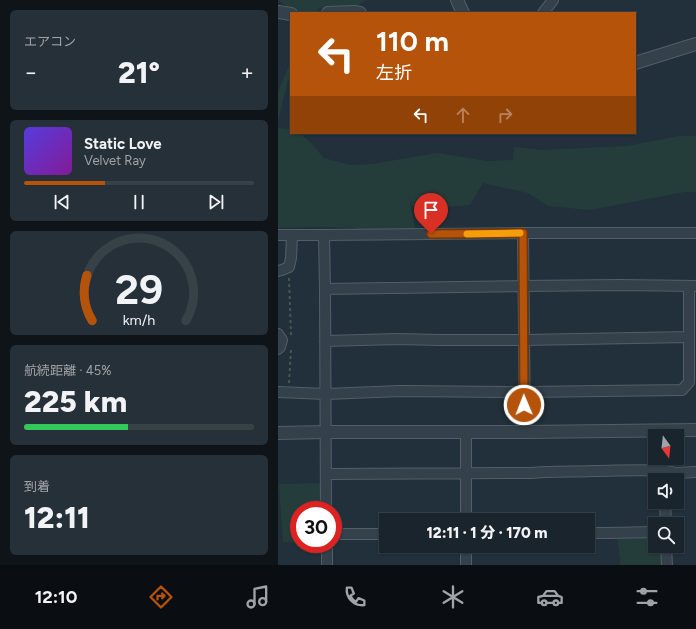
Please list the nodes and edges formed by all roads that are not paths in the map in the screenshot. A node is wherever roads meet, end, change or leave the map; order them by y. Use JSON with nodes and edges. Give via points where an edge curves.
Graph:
{"nodes":[{"id":1,"x":457,"y":0,"type":"edge"},
{"id":2,"x":553,"y":0,"type":"edge"},
{"id":3,"x":278,"y":12,"type":"edge"},
{"id":4,"x":337,"y":12,"type":"edge"},
{"id":5,"x":354,"y":12,"type":"edge"},
{"id":6,"x":463,"y":12,"type":"edge"},
{"id":7,"x":544,"y":12,"type":"edge"},
{"id":8,"x":290,"y":14,"type":"edge"},
{"id":9,"x":696,"y":44,"type":"edge"},
{"id":10,"x":636,"y":63,"type":"edge"},
{"id":11,"x":523,"y":233,"type":"junction"},
{"id":12,"x":696,"y":233,"type":"edge"},
{"id":13,"x":278,"y":235,"type":"edge"},
{"id":14,"x":292,"y":236,"type":"junction"},
{"id":15,"x":324,"y":236,"type":"junction"},
{"id":16,"x":278,"y":270,"type":"edge"},
{"id":17,"x":523,"y":286,"type":"junction"},
{"id":18,"x":692,"y":286,"type":"edge"},
{"id":19,"x":325,"y":289,"type":"junction"},
{"id":20,"x":278,"y":334,"type":"edge"},
{"id":21,"x":689,"y":337,"type":"junction"},
{"id":22,"x":524,"y":340,"type":"junction"},
{"id":23,"x":325,"y":341,"type":"junction"},
{"id":24,"x":278,"y":349,"type":"edge"},
{"id":25,"x":278,"y":392,"type":"edge"},
{"id":26,"x":524,"y":392,"type":"junction"},
{"id":27,"x":326,"y":394,"type":"junction"},
{"id":28,"x":696,"y":430,"type":"edge"},
{"id":29,"x":466,"y":431,"type":"junction"},
{"id":30,"x":326,"y":432,"type":"junction"},
{"id":31,"x":525,"y":432,"type":"junction"},
{"id":32,"x":278,"y":433,"type":"edge"},
{"id":33,"x":696,"y":472,"type":"edge"},
{"id":34,"x":466,"y":473,"type":"junction"},
{"id":35,"x":658,"y":473,"type":"edge"},
{"id":36,"x":676,"y":473,"type":"edge"},
{"id":37,"x":326,"y":474,"type":"junction"},
{"id":38,"x":326,"y":501,"type":"edge"},
{"id":39,"x":466,"y":513,"type":"edge"},
{"id":40,"x":648,"y":532,"type":"edge"},
{"id":41,"x":595,"y":533,"type":"edge"},
{"id":42,"x":342,"y":534,"type":"edge"},
{"id":43,"x":379,"y":534,"type":"edge"},
{"id":44,"x":327,"y":553,"type":"edge"},
{"id":45,"x":466,"y":553,"type":"edge"},
{"id":46,"x":666,"y":553,"type":"edge"},
{"id":47,"x":327,"y":565,"type":"edge"},
{"id":48,"x":466,"y":565,"type":"edge"},
{"id":49,"x":667,"y":565,"type":"edge"}],
"edges":[{"from":1,"to":6,"type":"street"},
{"from":2,"to":7,"type":"street"},
{"from":3,"to":8,"type":"street"},
{"from":4,"to":5,"type":"street"},
{"from":9,"to":10,"type":"street"},
{"from":11,"to":12,"type":"street"},
{"from":11,"to":15,"type":"street"},
{"from":11,"to":17,"type":"street"},
{"from":13,"to":14,"type":"street"},
{"from":14,"to":15,"type":"street"},
{"from":14,"to":16,"type":"street","via":[[289,267]]},
{"from":15,"to":19,"type":"street"},
{"from":17,"to":18,"type":"street"},
{"from":17,"to":19,"type":"street"},
{"from":17,"to":22,"type":"street"},
{"from":18,"to":21,"type":"street"},
{"from":19,"to":23,"type":"street"},
{"from":20,"to":24,"type":"street","via":[[282,340]]},
{"from":21,"to":22,"type":"street"},
{"from":21,"to":26,"type":"street","via":[[689,382],[682,390]]},
{"from":22,"to":23,"type":"street"},
{"from":22,"to":26,"type":"street"},
{"from":23,"to":27,"type":"street"},
{"from":25,"to":27,"type":"street"},
{"from":26,"to":27,"type":"street","via":[[407,391]]},
{"from":26,"to":31,"type":"street"},
{"from":27,"to":30,"type":"street"},
{"from":28,"to":31,"type":"street"},
{"from":29,"to":30,"type":"street"},
{"from":29,"to":31,"type":"street"},
{"from":29,"to":34,"type":"street"},
{"from":30,"to":32,"type":"street"},
{"from":30,"to":37,"type":"street"},
{"from":33,"to":36,"type":"street"},
{"from":34,"to":35,"type":"street","via":[[652,470]]},
{"from":34,"to":37,"type":"street"},
{"from":34,"to":39,"type":"street"},
{"from":37,"to":38,"type":"street"},
{"from":40,"to":41,"type":"street"},
{"from":42,"to":43,"type":"street"},
{"from":44,"to":47,"type":"street"},
{"from":45,"to":48,"type":"street"},
{"from":46,"to":49,"type":"street"}]}
